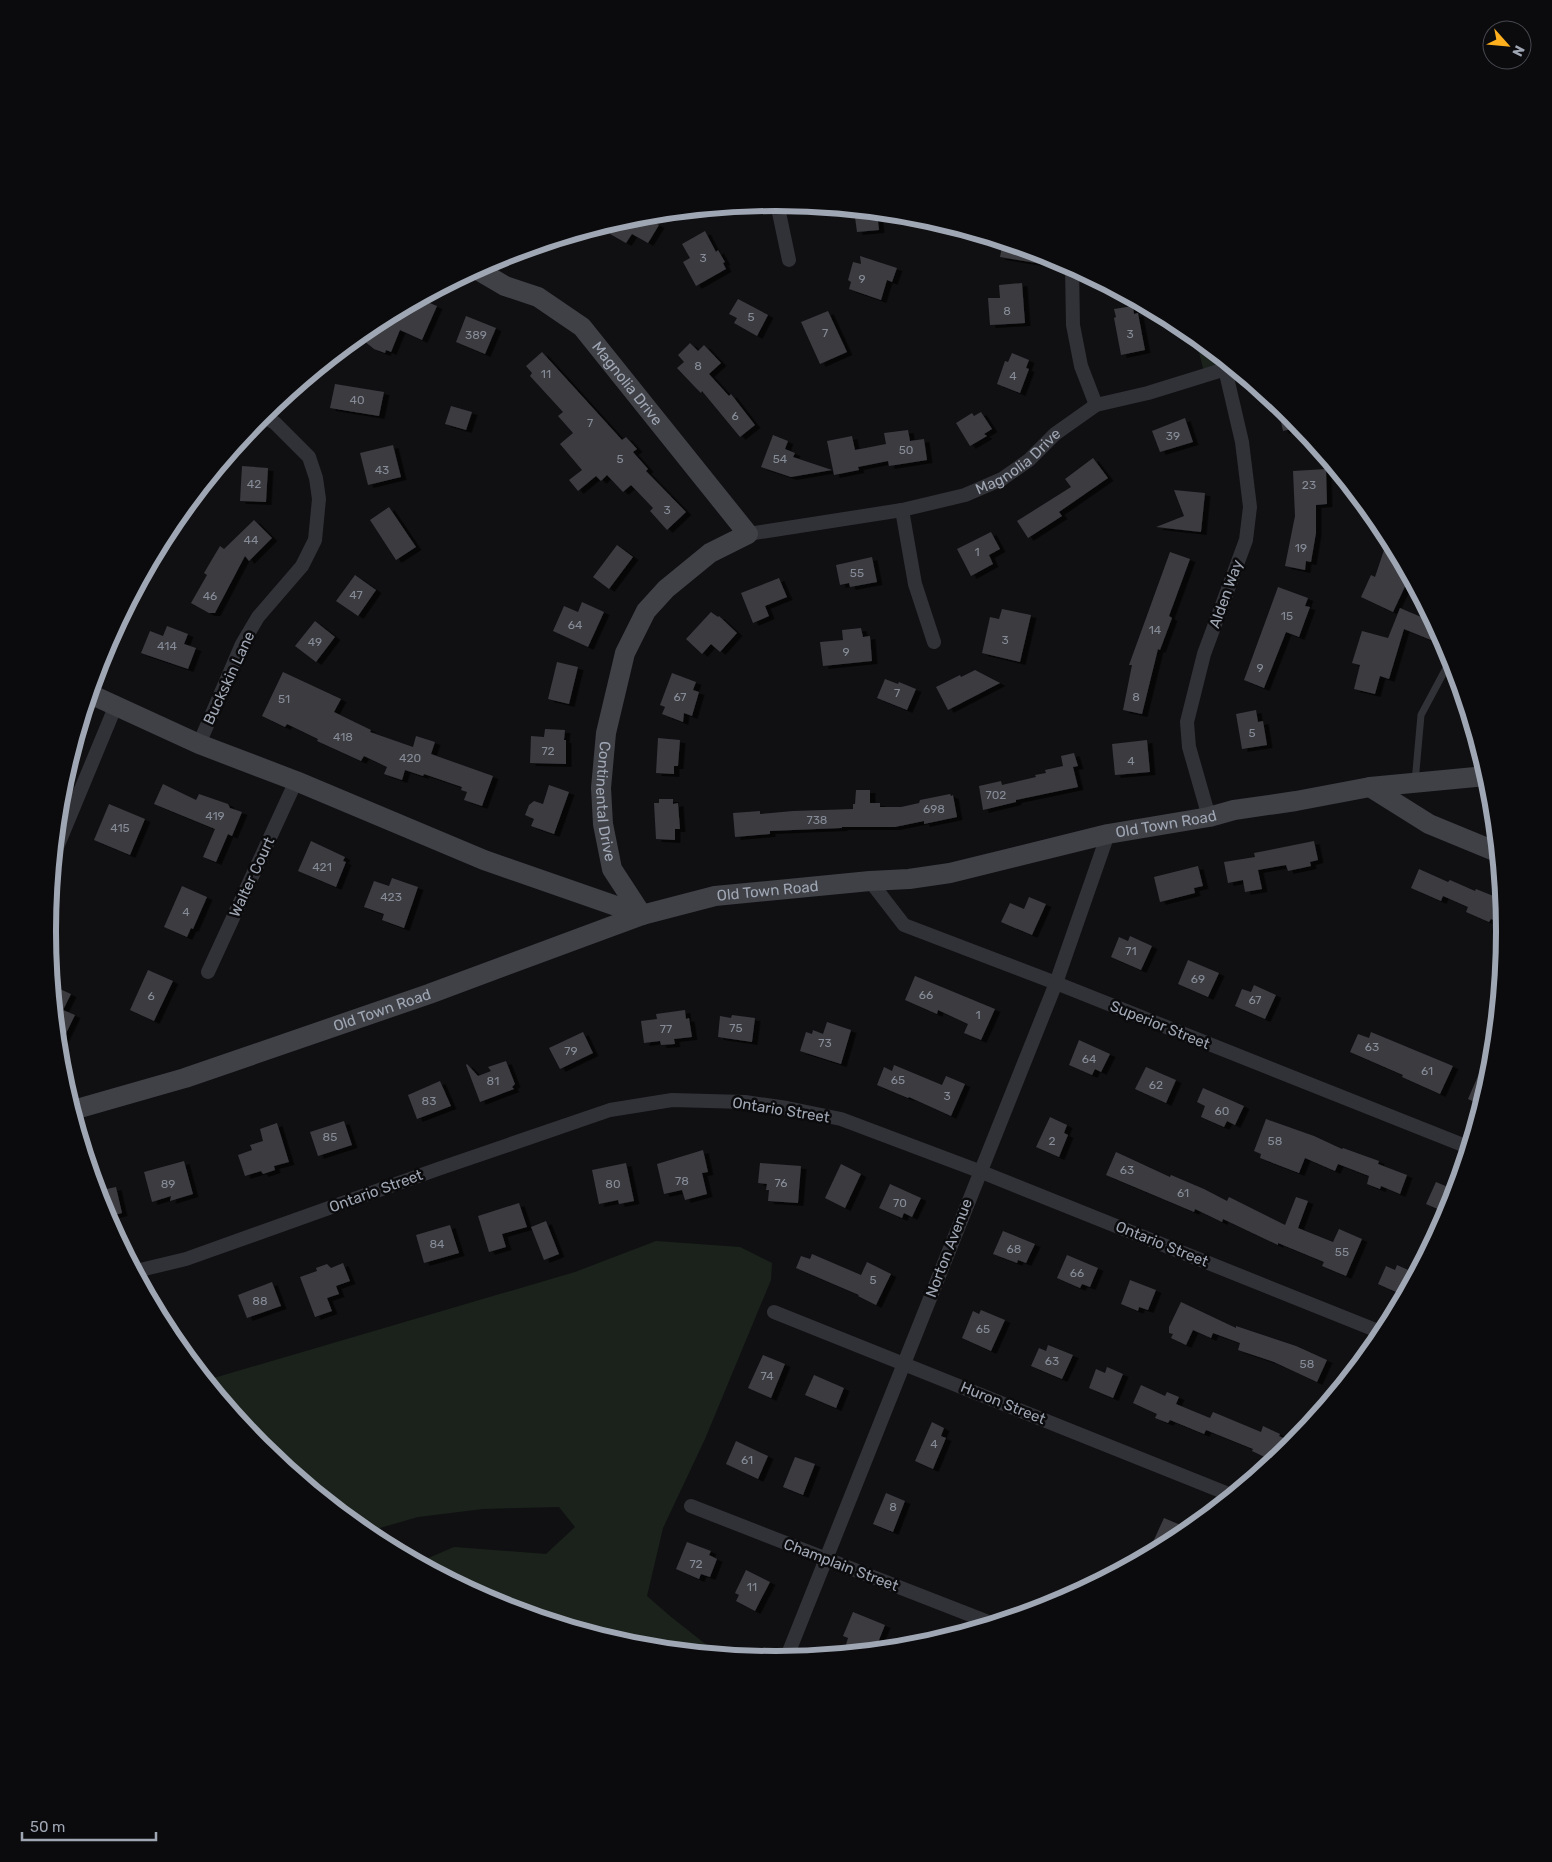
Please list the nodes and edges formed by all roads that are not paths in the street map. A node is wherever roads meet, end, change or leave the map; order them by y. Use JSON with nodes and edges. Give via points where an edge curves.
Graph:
{"nodes":[{"id":1,"x":779,"y":211,"type":"edge"},
{"id":2,"x":789,"y":260,"type":"dead end"},
{"id":3,"x":484,"y":274,"type":"edge"},
{"id":4,"x":1072,"y":275,"type":"edge"},
{"id":5,"x":1225,"y":369,"type":"edge"},
{"id":6,"x":1229,"y":372,"type":"edge"},
{"id":7,"x":1096,"y":405,"type":"junction"},
{"id":8,"x":270,"y":420,"type":"edge"},
{"id":9,"x":902,"y":510,"type":"junction"},
{"id":10,"x":748,"y":534,"type":"junction"},
{"id":11,"x":934,"y":642,"type":"dead end"},
{"id":12,"x":1446,"y":669,"type":"edge"},
{"id":13,"x":96,"y":696,"type":"edge"},
{"id":14,"x":116,"y":704,"type":"junction"},
{"id":15,"x":199,"y":744,"type":"junction"},
{"id":16,"x":1479,"y":777,"type":"edge"},
{"id":17,"x":296,"y":781,"type":"junction"},
{"id":18,"x":1415,"y":782,"type":"junction"},
{"id":19,"x":1370,"y":787,"type":"junction"},
{"id":20,"x":1208,"y":817,"type":"junction"},
{"id":21,"x":63,"y":834,"type":"edge"},
{"id":22,"x":1108,"y":834,"type":"junction"},
{"id":23,"x":1491,"y":850,"type":"edge"},
{"id":24,"x":870,"y":881,"type":"junction"},
{"id":25,"x":642,"y":915,"type":"junction"},
{"id":26,"x":208,"y":972,"type":"dead end"},
{"id":27,"x":1056,"y":983,"type":"junction"},
{"id":28,"x":79,"y":1108,"type":"edge"},
{"id":29,"x":1463,"y":1145,"type":"edge"},
{"id":30,"x":979,"y":1171,"type":"junction"},
{"id":31,"x":141,"y":1270,"type":"edge"},
{"id":32,"x":774,"y":1312,"type":"dead end"},
{"id":33,"x":1375,"y":1329,"type":"edge"},
{"id":34,"x":904,"y":1363,"type":"junction"},
{"id":35,"x":1226,"y":1492,"type":"edge"},
{"id":36,"x":691,"y":1506,"type":"dead end"},
{"id":37,"x":825,"y":1559,"type":"junction"},
{"id":38,"x":983,"y":1620,"type":"edge"},
{"id":39,"x":789,"y":1650,"type":"edge"}],
"edges":[{"from":1,"to":2,"type":"street"},
{"from":3,"to":10,"type":"street","name":"Magnolia Drive","via":[[505,286],[538,297],[582,327]]},
{"from":4,"to":7,"type":"street","via":[[1073,325],[1081,366]]},
{"from":5,"to":7,"type":"street"},
{"from":6,"to":20,"type":"street","name":"Alden Way","via":[[1250,507],[1246,540],[1204,654],[1186,722],[1189,747]]},
{"from":7,"to":9,"type":"street","name":"Magnolia Drive","via":[[1055,434],[1029,460],[1002,479],[965,495]]},
{"from":8,"to":15,"type":"street","name":"Buckskin Lane","via":[[309,457],[319,499],[315,540],[302,566],[258,617],[242,644]]},
{"from":9,"to":10,"type":"street","name":"Continental Drive"},
{"from":9,"to":11,"type":"street","via":[[915,584]]},
{"from":10,"to":25,"type":"street","name":"Continental Drive","via":[[710,553],[666,589],[646,612],[625,653],[606,733],[601,788],[603,824],[612,869]]},
{"from":12,"to":18,"type":"lane","via":[[1421,715]]},
{"from":13,"to":14,"type":"street"},
{"from":14,"to":15,"type":"street"},
{"from":14,"to":21,"type":"street"},
{"from":15,"to":17,"type":"street"},
{"from":16,"to":18,"type":"street","name":"Old Town Road"},
{"from":17,"to":25,"type":"street","via":[[484,860]]},
{"from":17,"to":26,"type":"street","name":"Walter Court"},
{"from":18,"to":19,"type":"street","name":"Old Town Road"},
{"from":19,"to":20,"type":"street","name":"Old Town Road"},
{"from":19,"to":23,"type":"street","via":[[1429,824]]},
{"from":20,"to":22,"type":"street","name":"Old Town Road"},
{"from":22,"to":24,"type":"street","name":"Old Town Road","via":[[950,873]]},
{"from":22,"to":27,"type":"street","name":"Norton Avenue"},
{"from":24,"to":25,"type":"street","name":"Old Town Road","via":[[714,896]]},
{"from":24,"to":27,"type":"street","name":"Superior Street","via":[[904,925]]},
{"from":25,"to":28,"type":"street","name":"Old Town Road","via":[[429,994],[185,1078]]},
{"from":27,"to":29,"type":"street","name":"Superior Street"},
{"from":27,"to":30,"type":"street","name":"Norton Avenue"},
{"from":30,"to":31,"type":"street","name":"Ontario Street","via":[[841,1119],[745,1102],[672,1100],[610,1110],[186,1259]]},
{"from":30,"to":33,"type":"street","name":"Ontario Street"},
{"from":30,"to":34,"type":"street","name":"Norton Avenue"},
{"from":32,"to":34,"type":"street","name":"Huron Street"},
{"from":34,"to":35,"type":"street","name":"Huron Street"},
{"from":34,"to":37,"type":"street","name":"Norton Avenue"},
{"from":36,"to":37,"type":"street","name":"Champlain Street"},
{"from":37,"to":38,"type":"street","name":"Champlain Street"},
{"from":37,"to":39,"type":"street","name":"Norton Avenue"}]}
